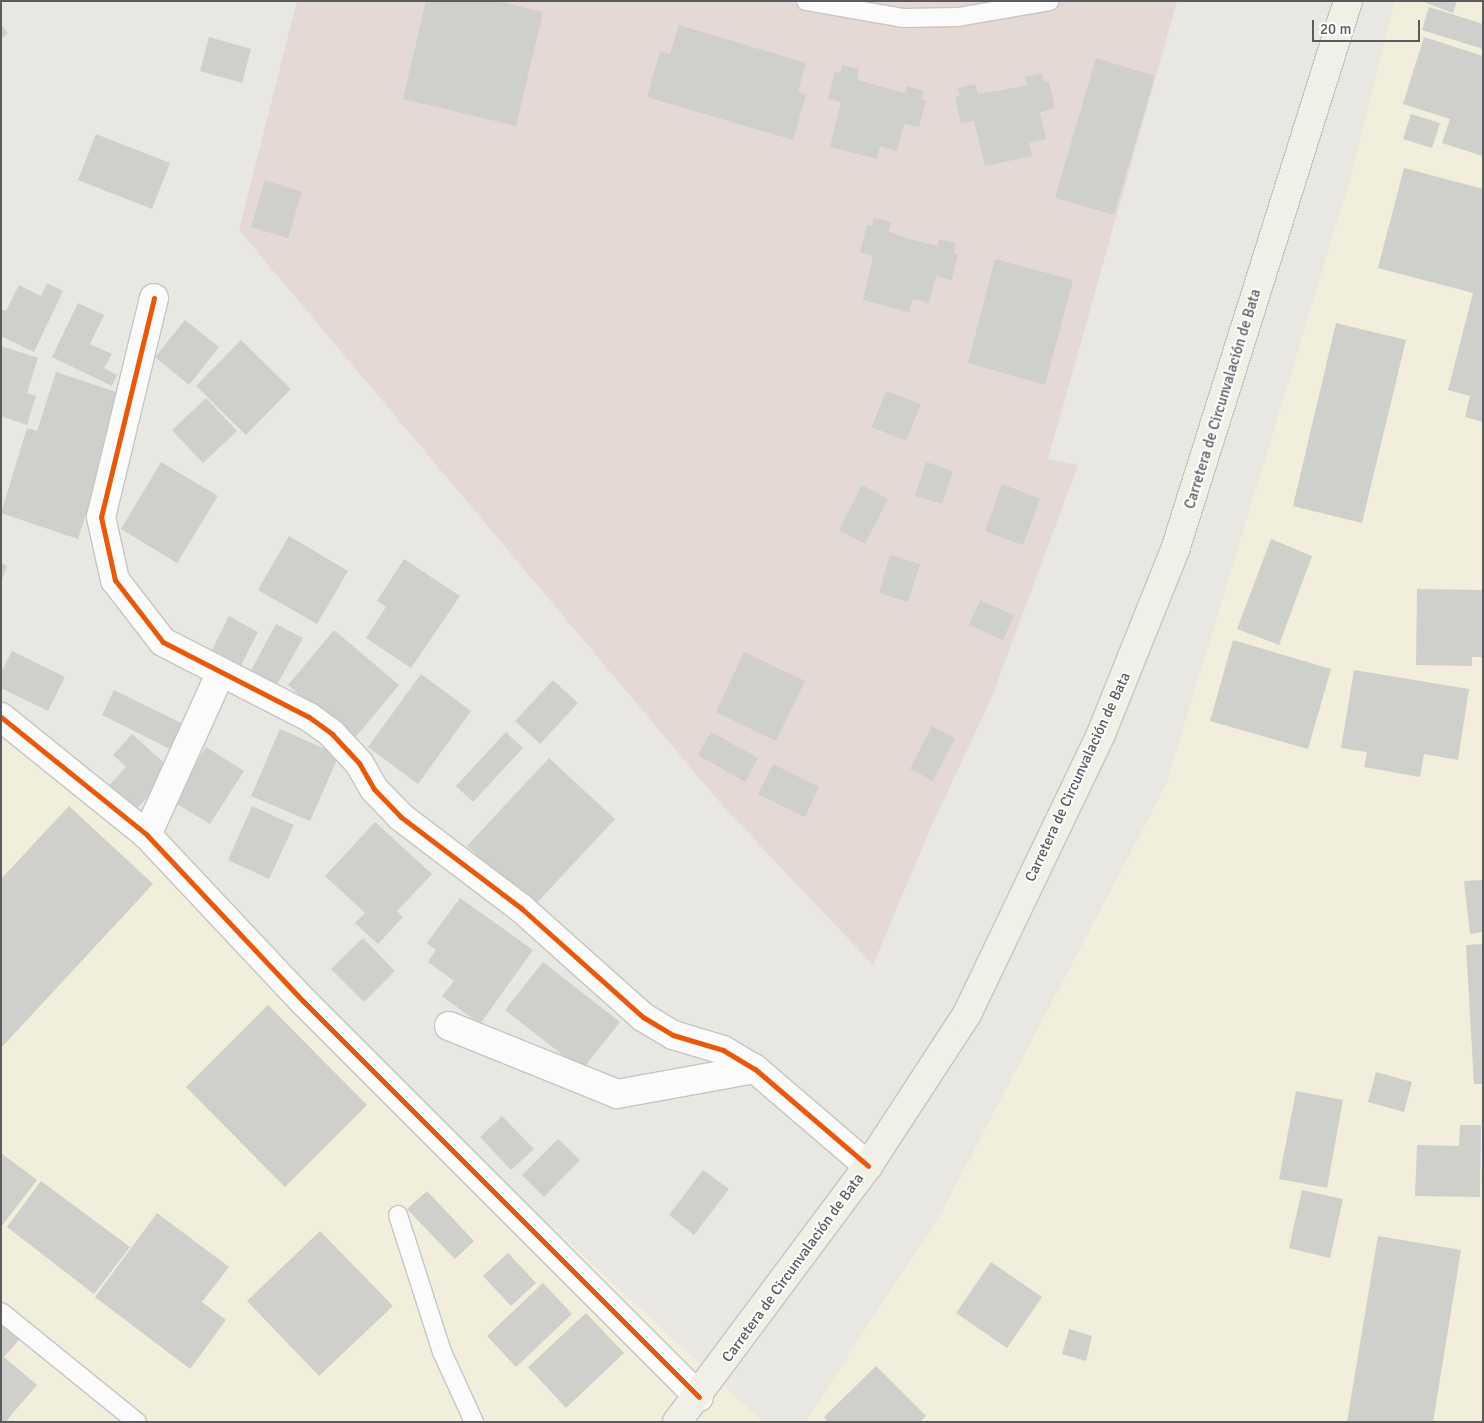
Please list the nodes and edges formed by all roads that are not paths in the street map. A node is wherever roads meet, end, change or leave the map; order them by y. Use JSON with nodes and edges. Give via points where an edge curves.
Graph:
{"nodes":[{"id":1,"x":806,"y":1,"type":"edge"},
{"id":2,"x":1050,"y":1,"type":"edge"},
{"id":3,"x":1348,"y":1,"type":"edge"},
{"id":4,"x":154,"y":298,"type":"dead end"},
{"id":5,"x":221,"y":672,"type":"junction"},
{"id":6,"x":1,"y":717,"type":"edge"},
{"id":7,"x":147,"y":835,"type":"junction"},
{"id":8,"x":449,"y":1026,"type":"dead end"},
{"id":9,"x":755,"y":1069,"type":"junction"},
{"id":10,"x":868,"y":1166,"type":"junction"},
{"id":11,"x":398,"y":1214,"type":"dead end"},
{"id":12,"x":1,"y":1312,"type":"edge"},
{"id":13,"x":698,"y":1397,"type":"junction"},
{"id":14,"x":137,"y":1422,"type":"edge"},
{"id":15,"x":474,"y":1422,"type":"edge"},
{"id":16,"x":677,"y":1422,"type":"edge"}],
"edges":[{"from":1,"to":2,"type":"lane","via":[[903,18],[958,17]]},
{"from":3,"to":10,"type":"main road","name":"Carretera de Circunvalación de Bata","via":[[1176,550],[1101,734],[967,1014]]},
{"from":4,"to":5,"type":"street","via":[[101,518],[115,580],[163,642]]},
{"from":5,"to":7,"type":"street"},
{"from":5,"to":9,"type":"street","via":[[309,717],[332,734],[359,763],[374,789],[401,817],[521,908],[644,1017],[674,1035],[723,1050]]},
{"from":6,"to":7,"type":"street"},
{"from":7,"to":13,"type":"street","via":[[303,1001]]},
{"from":8,"to":9,"type":"street","via":[[617,1094]]},
{"from":9,"to":10,"type":"street"},
{"from":10,"to":13,"type":"main road","name":"Carretera de Circunvalación de Bata"},
{"from":11,"to":15,"type":"lane","via":[[442,1352]]},
{"from":12,"to":14,"type":"lane"},
{"from":13,"to":16,"type":"main road","name":"Carretera de Circunvalación de Bata"}]}
